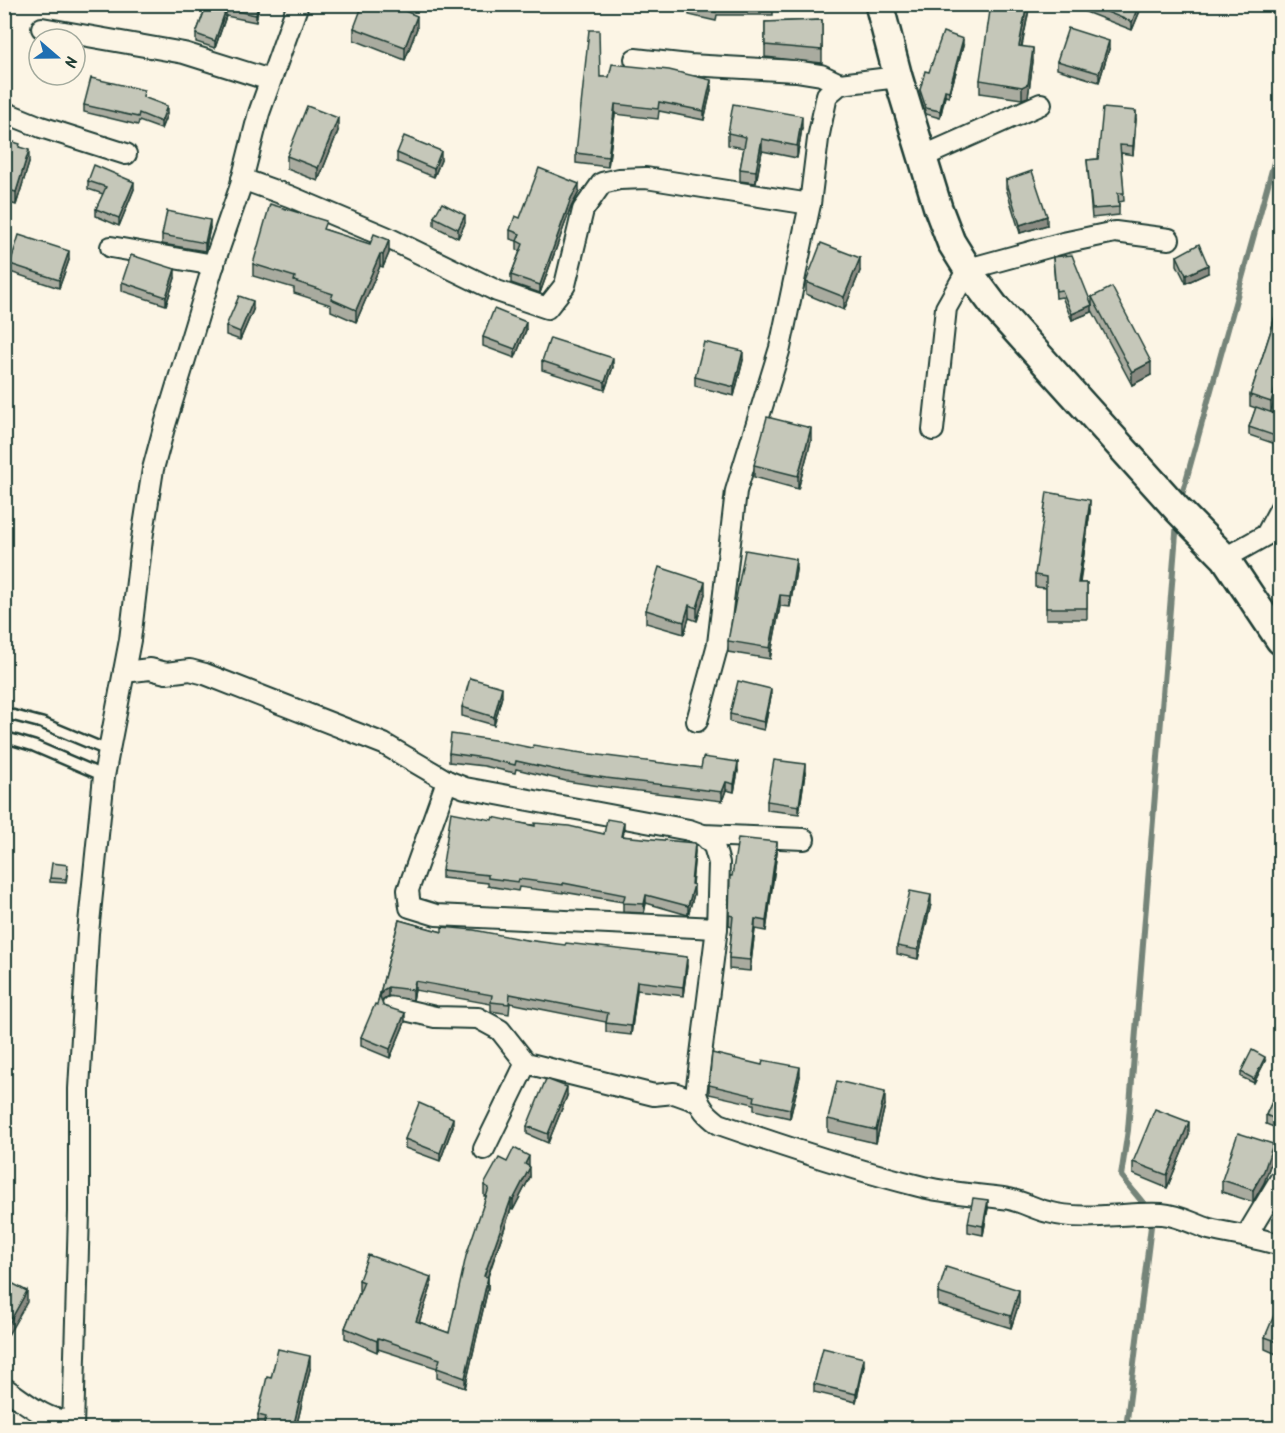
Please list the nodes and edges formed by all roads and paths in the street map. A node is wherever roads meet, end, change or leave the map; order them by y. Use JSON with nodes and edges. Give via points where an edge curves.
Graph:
{"nodes":[{"id":1,"x":298,"y":4,"type":"edge"},
{"id":2,"x":879,"y":4,"type":"edge"},
{"id":3,"x":87,"y":36,"type":"edge"},
{"id":4,"x":635,"y":59,"type":"dead end"},
{"id":5,"x":898,"y":77,"type":"junction"},
{"id":6,"x":270,"y":80,"type":"junction"},
{"id":7,"x":840,"y":84,"type":"junction"},
{"id":8,"x":1041,"y":104,"type":"dead end"},
{"id":9,"x":4,"y":112,"type":"edge"},
{"id":10,"x":126,"y":154,"type":"dead end"},
{"id":11,"x":922,"y":157,"type":"junction"},
{"id":12,"x":242,"y":179,"type":"junction"},
{"id":13,"x":810,"y":204,"type":"junction"},
{"id":14,"x":1169,"y":238,"type":"dead end"},
{"id":15,"x":111,"y":247,"type":"dead end"},
{"id":16,"x":214,"y":265,"type":"junction"},
{"id":17,"x":968,"y":269,"type":"junction"},
{"id":18,"x":933,"y":430,"type":"dead end"},
{"id":19,"x":1281,"y":509,"type":"edge"},
{"id":20,"x":1225,"y":558,"type":"junction"},
{"id":21,"x":1281,"y":640,"type":"edge"},
{"id":22,"x":124,"y":672,"type":"junction"},
{"id":23,"x":4,"y":713,"type":"edge"},
{"id":24,"x":697,"y":721,"type":"dead end"},
{"id":25,"x":4,"y":737,"type":"edge"},
{"id":26,"x":109,"y":751,"type":"junction"},
{"id":27,"x":104,"y":776,"type":"junction"},
{"id":28,"x":447,"y":781,"type":"junction"},
{"id":29,"x":703,"y":835,"type":"junction"},
{"id":30,"x":804,"y":839,"type":"dead end"},
{"id":31,"x":717,"y":928,"type":"junction"},
{"id":32,"x":392,"y":1007,"type":"edge"},
{"id":33,"x":526,"y":1063,"type":"junction"},
{"id":34,"x":699,"y":1102,"type":"junction"},
{"id":35,"x":484,"y":1149,"type":"dead end"},
{"id":36,"x":1281,"y":1180,"type":"edge"},
{"id":37,"x":1247,"y":1235,"type":"junction"},
{"id":38,"x":1281,"y":1245,"type":"edge"},
{"id":39,"x":4,"y":1388,"type":"edge"},
{"id":40,"x":73,"y":1427,"type":"edge"}],
"edges":[{"from":1,"to":6,"type":"street"},
{"from":2,"to":5,"type":"main road"},
{"from":3,"to":6,"type":"street","via":[[184,53]]},
{"from":4,"to":7,"type":"street","via":[[796,71],[821,75]]},
{"from":5,"to":7,"type":"street"},
{"from":5,"to":11,"type":"main road"},
{"from":6,"to":12,"type":"street"},
{"from":7,"to":13,"type":"street","via":[[827,95]]},
{"from":8,"to":11,"type":"street"},
{"from":9,"to":10,"type":"street"},
{"from":11,"to":17,"type":"main road","via":[[951,242]]},
{"from":12,"to":13,"type":"street","via":[[368,229],[497,291],[547,308],[566,285],[583,210],[602,183],[646,178]]},
{"from":12,"to":16,"type":"street"},
{"from":13,"to":24,"type":"street","via":[[780,348],[736,491],[718,644]]},
{"from":14,"to":17,"type":"street","via":[[1115,232]]},
{"from":15,"to":16,"type":"street"},
{"from":16,"to":22,"type":"street","via":[[153,469]]},
{"from":17,"to":18,"type":"street","via":[[946,308]]},
{"from":17,"to":20,"type":"main road","via":[[995,307]]},
{"from":19,"to":20,"type":"street","via":[[1266,535]]},
{"from":20,"to":21,"type":"main road"},
{"from":22,"to":26,"type":"street"},
{"from":22,"to":28,"type":"street","via":[[150,669],[205,674],[384,744]]},
{"from":23,"to":26,"type":"lane","via":[[42,723]]},
{"from":25,"to":27,"type":"lane"},
{"from":26,"to":27,"type":"street"},
{"from":27,"to":40,"type":"street","via":[[88,933],[79,1089]]},
{"from":28,"to":29,"type":"street","via":[[465,788]]},
{"from":28,"to":31,"type":"street","via":[[408,890],[410,907],[436,915]]},
{"from":29,"to":30,"type":"street"},
{"from":29,"to":31,"type":"street","via":[[714,846],[719,864]]},
{"from":31,"to":34,"type":"street","via":[[697,1081]]},
{"from":32,"to":33,"type":"street","via":[[435,1017],[478,1018],[500,1030]]},
{"from":33,"to":34,"type":"street","via":[[654,1095],[674,1093]]},
{"from":33,"to":35,"type":"street"},
{"from":34,"to":37,"type":"street","via":[[702,1110],[719,1124],[803,1154],[920,1187],[1013,1200],[1062,1214],[1169,1215],[1211,1229]]},
{"from":36,"to":37,"type":"street"},
{"from":37,"to":38,"type":"street"},
{"from":39,"to":40,"type":"street"}]}
